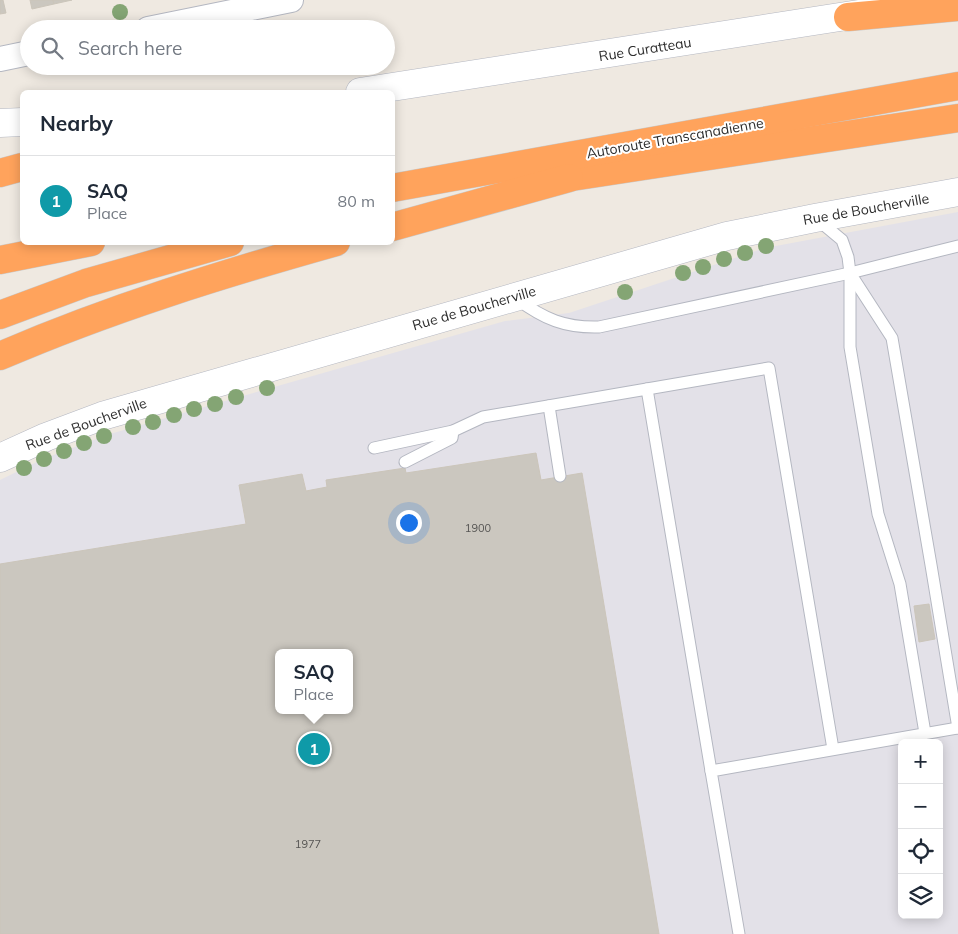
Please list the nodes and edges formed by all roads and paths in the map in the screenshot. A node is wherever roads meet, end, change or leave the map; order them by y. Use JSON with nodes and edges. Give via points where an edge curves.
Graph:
{"nodes":[{"id":1,"x":292,"y":0,"type":"edge"},
{"id":2,"x":930,"y":0,"type":"edge"},
{"id":3,"x":219,"y":7,"type":"edge"},
{"id":4,"x":958,"y":7,"type":"edge"},
{"id":5,"x":848,"y":17,"type":"junction"},
{"id":6,"x":177,"y":20,"type":"edge"},
{"id":7,"x":20,"y":56,"type":"edge"},
{"id":8,"x":0,"y":59,"type":"edge"},
{"id":9,"x":958,"y":86,"type":"edge"},
{"id":10,"x":373,"y":90,"type":"edge"},
{"id":11,"x":958,"y":118,"type":"edge"},
{"id":12,"x":20,"y":122,"type":"edge"},
{"id":13,"x":0,"y":123,"type":"edge"},
{"id":14,"x":20,"y":168,"type":"edge"},
{"id":15,"x":0,"y":173,"type":"edge"},
{"id":16,"x":584,"y":174,"type":"junction"},
{"id":17,"x":395,"y":187,"type":"edge"},
{"id":18,"x":958,"y":192,"type":"edge"},
{"id":19,"x":395,"y":207,"type":"edge"},
{"id":20,"x":815,"y":218,"type":"junction"},
{"id":21,"x":395,"y":226,"type":"edge"},
{"id":22,"x":76,"y":245,"type":"edge"},
{"id":23,"x":219,"y":245,"type":"edge"},
{"id":24,"x":326,"y":245,"type":"edge"},
{"id":25,"x":958,"y":246,"type":"edge"},
{"id":26,"x":0,"y":260,"type":"edge"},
{"id":27,"x":850,"y":273,"type":"junction"},
{"id":28,"x":513,"y":297,"type":"junction"},
{"id":29,"x":0,"y":315,"type":"edge"},
{"id":30,"x":0,"y":356,"type":"edge"},
{"id":31,"x":647,"y":389,"type":"junction"},
{"id":32,"x":549,"y":406,"type":"junction"},
{"id":33,"x":453,"y":431,"type":"junction"},
{"id":34,"x":374,"y":448,"type":"dead end"},
{"id":35,"x":0,"y":458,"type":"edge"},
{"id":36,"x":405,"y":462,"type":"dead end"},
{"id":37,"x":560,"y":476,"type":"dead end"},
{"id":38,"x":958,"y":728,"type":"edge"},
{"id":39,"x":925,"y":733,"type":"junction"},
{"id":40,"x":832,"y":749,"type":"junction"},
{"id":41,"x":711,"y":771,"type":"junction"},
{"id":42,"x":739,"y":934,"type":"edge"}],
"edges":[{"from":1,"to":3,"type":"street"},
{"from":2,"to":5,"type":"main road","name":"Rue Curatteau"},
{"from":3,"to":6,"type":"street"},
{"from":4,"to":5,"type":"highway"},
{"from":5,"to":10,"type":"main road","name":"Rue Curatteau"},
{"from":7,"to":8,"type":"street"},
{"from":9,"to":17,"type":"highway","name":"Autoroute Transcanadienne"},
{"from":11,"to":16,"type":"highway","name":"Autoroute Transcanadienne"},
{"from":12,"to":13,"type":"main road"},
{"from":14,"to":15,"type":"highway"},
{"from":16,"to":19,"type":"highway","name":"Autoroute Transcanadienne"},
{"from":16,"to":21,"type":"highway"},
{"from":18,"to":20,"type":"main road","name":"Rue de Boucherville"},
{"from":20,"to":27,"type":"lane","via":[[842,240]]},
{"from":20,"to":28,"type":"main road","name":"Rue de Boucherville","via":[[708,241]]},
{"from":22,"to":26,"type":"highway"},
{"from":23,"to":29,"type":"highway","via":[[86,283]]},
{"from":24,"to":30,"type":"highway","via":[[184,288]]},
{"from":25,"to":27,"type":"lane"},
{"from":27,"to":28,"type":"lane","via":[[599,327],[573,326],[556,321],[536,314]]},
{"from":27,"to":38,"type":"lane","via":[[892,338]]},
{"from":27,"to":39,"type":"lane","via":[[850,347],[878,514],[900,584]]},
{"from":28,"to":35,"type":"main road","name":"Rue de Boucherville","via":[[102,416]]},
{"from":31,"to":32,"type":"lane"},
{"from":31,"to":40,"type":"lane","via":[[769,368]]},
{"from":31,"to":41,"type":"lane"},
{"from":32,"to":33,"type":"lane","via":[[483,417]]},
{"from":32,"to":37,"type":"lane"},
{"from":33,"to":34,"type":"lane"},
{"from":33,"to":36,"type":"lane","via":[[452,438]]},
{"from":38,"to":39,"type":"lane"},
{"from":39,"to":40,"type":"lane"},
{"from":40,"to":41,"type":"lane"},
{"from":41,"to":42,"type":"lane"}]}
